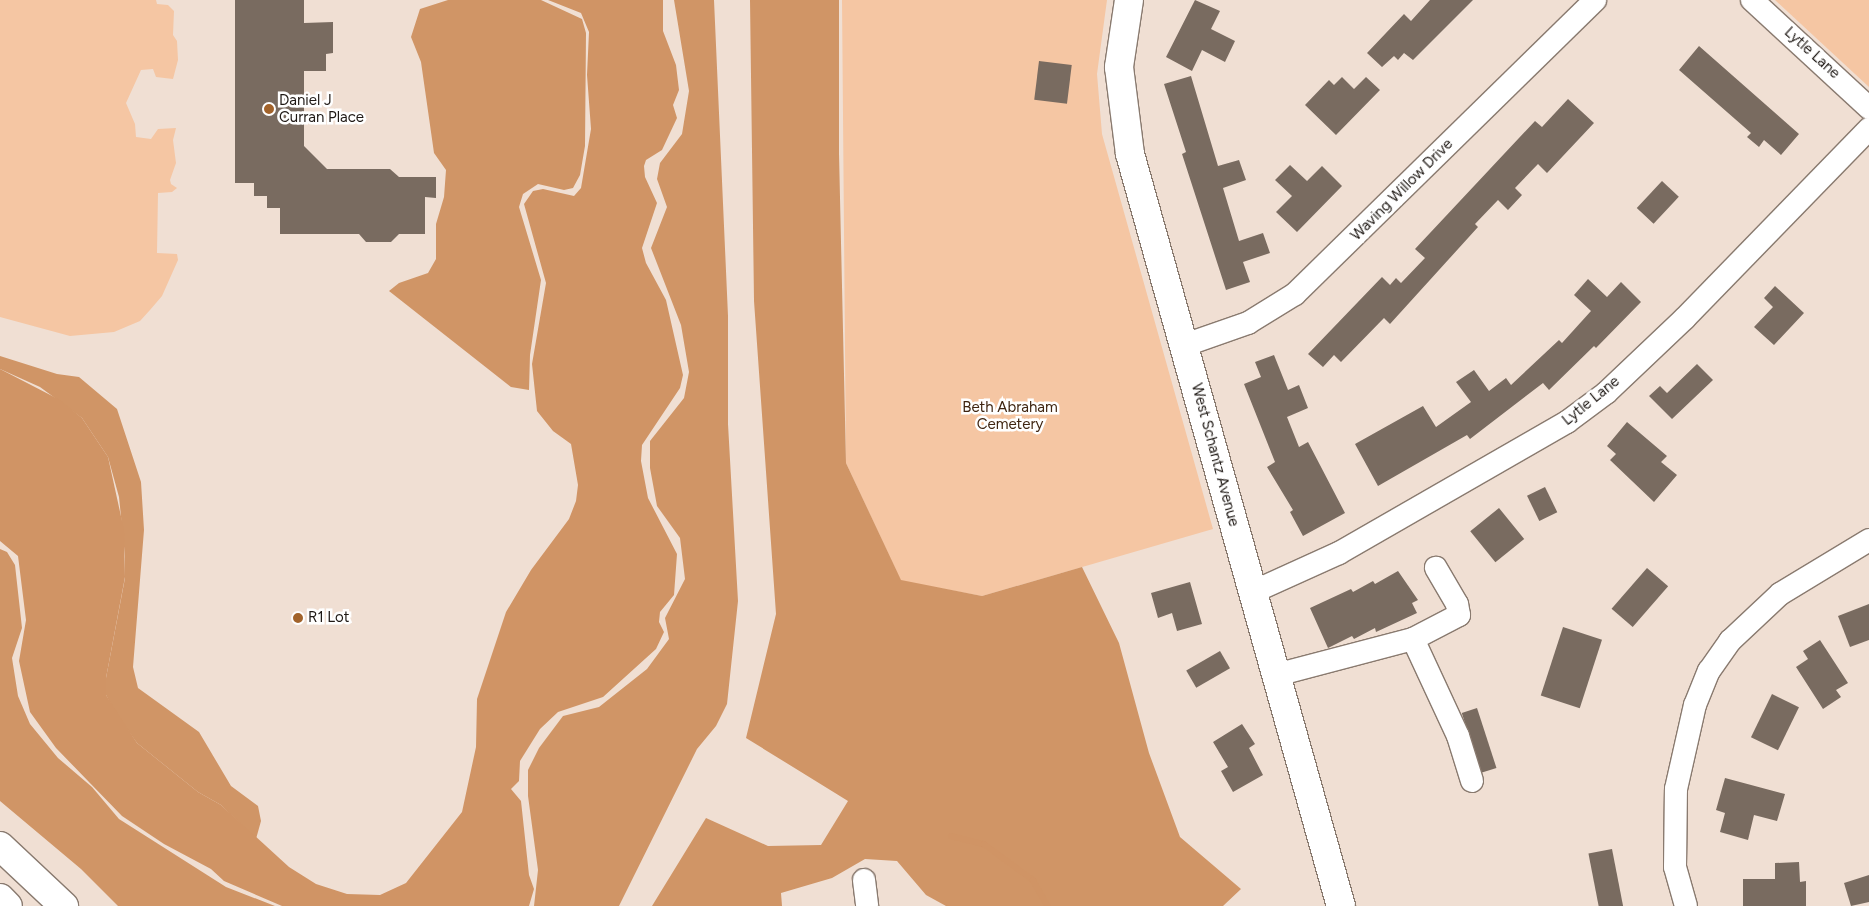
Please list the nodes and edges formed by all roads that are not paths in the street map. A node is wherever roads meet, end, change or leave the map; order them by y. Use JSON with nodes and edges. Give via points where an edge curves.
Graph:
{"nodes":[{"id":1,"x":1129,"y":0,"type":"edge"},
{"id":2,"x":1595,"y":0,"type":"edge"},
{"id":3,"x":1752,"y":0,"type":"edge"},
{"id":4,"x":1869,"y":108,"type":"edge"},
{"id":5,"x":1869,"y":128,"type":"edge"},
{"id":6,"x":1185,"y":345,"type":"junction"},
{"id":7,"x":1869,"y":540,"type":"edge"},
{"id":8,"x":1436,"y":568,"type":"dead end"},
{"id":9,"x":1253,"y":592,"type":"junction"},
{"id":10,"x":1413,"y":639,"type":"junction"},
{"id":11,"x":1276,"y":674,"type":"junction"},
{"id":12,"x":1472,"y":781,"type":"dead end"},
{"id":13,"x":0,"y":846,"type":"edge"},
{"id":14,"x":864,"y":880,"type":"dead end"},
{"id":15,"x":0,"y":898,"type":"edge"},
{"id":16,"x":8,"y":906,"type":"edge"},
{"id":17,"x":64,"y":906,"type":"edge"},
{"id":18,"x":867,"y":906,"type":"edge"},
{"id":19,"x":1341,"y":906,"type":"edge"},
{"id":20,"x":1686,"y":906,"type":"edge"}],
"edges":[{"from":1,"to":6,"type":"main road","name":"West Schantz Avenue","via":[[1121,42],[1122,109],[1130,154]]},
{"from":2,"to":6,"type":"street","name":"Waving Willow Drive","via":[[1295,294],[1248,323]]},
{"from":3,"to":4,"type":"street","name":"Lytle Lane"},
{"from":5,"to":9,"type":"street","name":"Lytle Lane","via":[[1685,318],[1606,393],[1567,422],[1364,540]]},
{"from":6,"to":9,"type":"main road","name":"West Schantz Avenue"},
{"from":7,"to":20,"type":"street","via":[[1780,594],[1730,641],[1709,671],[1694,705],[1676,789],[1675,867]]},
{"from":8,"to":10,"type":"street","via":[[1458,604],[1459,615]]},
{"from":9,"to":11,"type":"main road","name":"West Schantz Avenue"},
{"from":10,"to":11,"type":"street"},
{"from":10,"to":12,"type":"street","via":[[1458,736]]},
{"from":11,"to":19,"type":"main road","name":"West Schantz Avenue"},
{"from":13,"to":17,"type":"main road"},
{"from":14,"to":18,"type":"street"},
{"from":15,"to":16,"type":"main road"}]}
